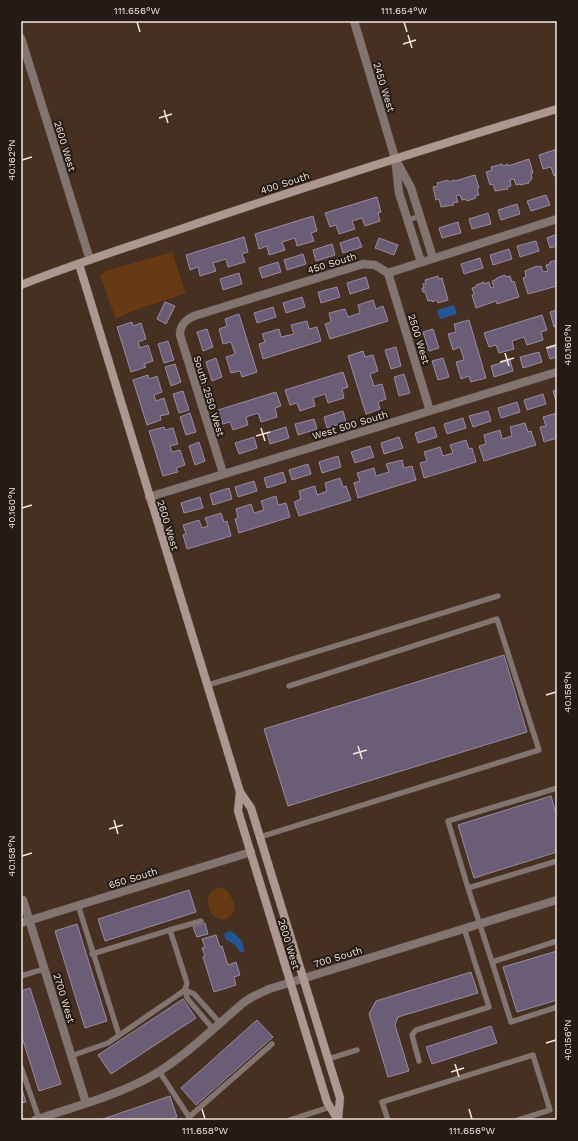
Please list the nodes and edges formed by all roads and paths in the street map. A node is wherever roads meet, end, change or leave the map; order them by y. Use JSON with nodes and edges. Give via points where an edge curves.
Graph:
{"nodes":[{"id":1,"x":354,"y":21,"type":"edge"},
{"id":2,"x":21,"y":38,"type":"edge"},
{"id":3,"x":557,"y":109,"type":"edge"},
{"id":4,"x":395,"y":158,"type":"junction"},
{"id":5,"x":420,"y":216,"type":"junction"},
{"id":6,"x":408,"y":220,"type":"junction"},
{"id":7,"x":557,"y":220,"type":"edge"},
{"id":8,"x":433,"y":258,"type":"junction"},
{"id":9,"x":90,"y":260,"type":"junction"},
{"id":10,"x":421,"y":262,"type":"junction"},
{"id":11,"x":79,"y":264,"type":"junction"},
{"id":12,"x":388,"y":273,"type":"junction"},
{"id":13,"x":21,"y":285,"type":"edge"},
{"id":14,"x":182,"y":324,"type":"joint"},
{"id":15,"x":557,"y":372,"type":"edge"},
{"id":16,"x":430,"y":411,"type":"junction"},
{"id":17,"x":223,"y":473,"type":"junction"},
{"id":18,"x":149,"y":497,"type":"junction"},
{"id":19,"x":498,"y":596,"type":"dead end"},
{"id":20,"x":208,"y":685,"type":"junction"},
{"id":21,"x":289,"y":686,"type":"dead end"},
{"id":22,"x":557,"y":788,"type":"edge"},
{"id":23,"x":240,"y":792,"type":"junction"},
{"id":24,"x":260,"y":837,"type":"junction"},
{"id":25,"x":251,"y":852,"type":"junction"},
{"id":26,"x":557,"y":861,"type":"edge"},
{"id":27,"x":468,"y":888,"type":"junction"},
{"id":28,"x":23,"y":900,"type":"dead end"},
{"id":29,"x":557,"y":900,"type":"edge"},
{"id":30,"x":78,"y":905,"type":"junction"},
{"id":31,"x":201,"y":921,"type":"dead end"},
{"id":32,"x":25,"y":922,"type":"edge"},
{"id":33,"x":480,"y":924,"type":"junction"},
{"id":34,"x":464,"y":928,"type":"junction"},
{"id":35,"x":170,"y":930,"type":"junction"},
{"id":36,"x":557,"y":941,"type":"edge"},
{"id":37,"x":92,"y":954,"type":"junction"},
{"id":38,"x":492,"y":962,"type":"junction"},
{"id":39,"x":44,"y":969,"type":"junction"},
{"id":40,"x":21,"y":976,"type":"edge"},
{"id":41,"x":303,"y":978,"type":"junction"},
{"id":42,"x":290,"y":982,"type":"junction"},
{"id":43,"x":185,"y":990,"type":"junction"},
{"id":44,"x":557,"y":1007,"type":"edge"},
{"id":45,"x":217,"y":1026,"type":"junction"},
{"id":46,"x":119,"y":1035,"type":"junction"},
{"id":47,"x":272,"y":1044,"type":"dead end"},
{"id":48,"x":357,"y":1050,"type":"dead end"},
{"id":49,"x":71,"y":1056,"type":"junction"},
{"id":50,"x":328,"y":1059,"type":"junction"},
{"id":51,"x":419,"y":1062,"type":"dead end"},
{"id":52,"x":21,"y":1067,"type":"edge"},
{"id":53,"x":159,"y":1071,"type":"junction"},
{"id":54,"x":22,"y":1074,"type":"edge"},
{"id":55,"x":86,"y":1103,"type":"junction"},
{"id":56,"x":328,"y":1104,"type":"junction"},
{"id":57,"x":37,"y":1119,"type":"edge"},
{"id":58,"x":188,"y":1119,"type":"edge"},
{"id":59,"x":298,"y":1119,"type":"edge"},
{"id":60,"x":290,"y":1120,"type":"edge"},
{"id":61,"x":338,"y":1120,"type":"edge"},
{"id":62,"x":388,"y":1120,"type":"edge"},
{"id":63,"x":518,"y":1120,"type":"edge"}],
"edges":[{"from":1,"to":4,"type":"street","name":"2450 West"},
{"from":2,"to":9,"type":"street","name":"2600 West"},
{"from":3,"to":4,"type":"street","name":"400 South"},
{"from":4,"to":5,"type":"street","via":[[411,188]]},
{"from":4,"to":6,"type":"street","via":[[399,193]]},
{"from":4,"to":9,"type":"street","name":"400 South"},
{"from":5,"to":6,"type":"lane"},
{"from":5,"to":8,"type":"street"},
{"from":6,"to":10,"type":"street"},
{"from":7,"to":8,"type":"street"},
{"from":8,"to":10,"type":"street"},
{"from":9,"to":11,"type":"street","name":"400 South"},
{"from":10,"to":12,"type":"street"},
{"from":11,"to":13,"type":"street","name":"400 South"},
{"from":11,"to":18,"type":"street","name":"2600 West"},
{"from":12,"to":14,"type":"street","name":"450 South","via":[[375,265],[363,264],[194,316]]},
{"from":12,"to":16,"type":"street","name":"2500 West"},
{"from":14,"to":17,"type":"street","name":"South 2550 West","via":[[180,335]]},
{"from":15,"to":16,"type":"street","name":"West 500 South"},
{"from":16,"to":17,"type":"street","name":"West 500 South"},
{"from":17,"to":18,"type":"street","name":"West 500 South"},
{"from":18,"to":20,"type":"street","name":"2600 West"},
{"from":19,"to":20,"type":"lane"},
{"from":20,"to":23,"type":"street","name":"2600 West"},
{"from":21,"to":24,"type":"lane","via":[[497,619],[539,750]]},
{"from":22,"to":27,"type":"lane","via":[[448,821]]},
{"from":23,"to":24,"type":"street","name":"2600 West","via":[[251,808]]},
{"from":23,"to":25,"type":"street","name":"2600 West","via":[[238,812]]},
{"from":24,"to":41,"type":"street","name":"2600 West"},
{"from":25,"to":30,"type":"street","name":"650 South"},
{"from":25,"to":42,"type":"street","name":"2600 West"},
{"from":26,"to":27,"type":"lane"},
{"from":27,"to":33,"type":"lane"},
{"from":28,"to":32,"type":"street","name":"2700 West"},
{"from":29,"to":33,"type":"street","name":"700 South"},
{"from":30,"to":32,"type":"street","name":"650 South"},
{"from":30,"to":37,"type":"lane"},
{"from":31,"to":35,"type":"lane"},
{"from":32,"to":39,"type":"street","name":"2700 West"},
{"from":33,"to":34,"type":"street","name":"700 South"},
{"from":33,"to":38,"type":"lane"},
{"from":34,"to":41,"type":"street","name":"700 South"},
{"from":34,"to":51,"type":"lane","via":[[489,1007],[416,1030],[412,1035]]},
{"from":35,"to":37,"type":"lane"},
{"from":35,"to":43,"type":"lane","via":[[187,983]]},
{"from":36,"to":38,"type":"lane"},
{"from":37,"to":46,"type":"lane"},
{"from":38,"to":44,"type":"lane","via":[[511,1022]]},
{"from":39,"to":40,"type":"lane"},
{"from":39,"to":49,"type":"street","name":"2700 West"},
{"from":41,"to":42,"type":"street","name":"700 South"},
{"from":41,"to":50,"type":"street","name":"2600 West"},
{"from":42,"to":45,"type":"street","name":"700 South","via":[[252,997]]},
{"from":42,"to":56,"type":"street","name":"2600 West"},
{"from":43,"to":45,"type":"lane","via":[[194,994]]},
{"from":43,"to":45,"type":"lane","via":[[187,998]]},
{"from":43,"to":46,"type":"lane"},
{"from":45,"to":53,"type":"street","name":"700 South"},
{"from":46,"to":49,"type":"lane","via":[[108,1043]]},
{"from":47,"to":58,"type":"lane"},
{"from":48,"to":50,"type":"lane"},
{"from":49,"to":55,"type":"street","name":"2700 West"},
{"from":50,"to":61,"type":"street","name":"2600 West","via":[[340,1098]]},
{"from":52,"to":54,"type":"lane"},
{"from":53,"to":55,"type":"street","name":"700 South","via":[[127,1088]]},
{"from":53,"to":58,"type":"lane"},
{"from":54,"to":57,"type":"lane"},
{"from":55,"to":57,"type":"street","name":"700 South"},
{"from":56,"to":59,"type":"lane"},
{"from":56,"to":61,"type":"street","name":"2600 West"},
{"from":59,"to":60,"type":"lane"},
{"from":62,"to":63,"type":"lane","via":[[382,1102],[533,1055],[550,1110]]}]}
